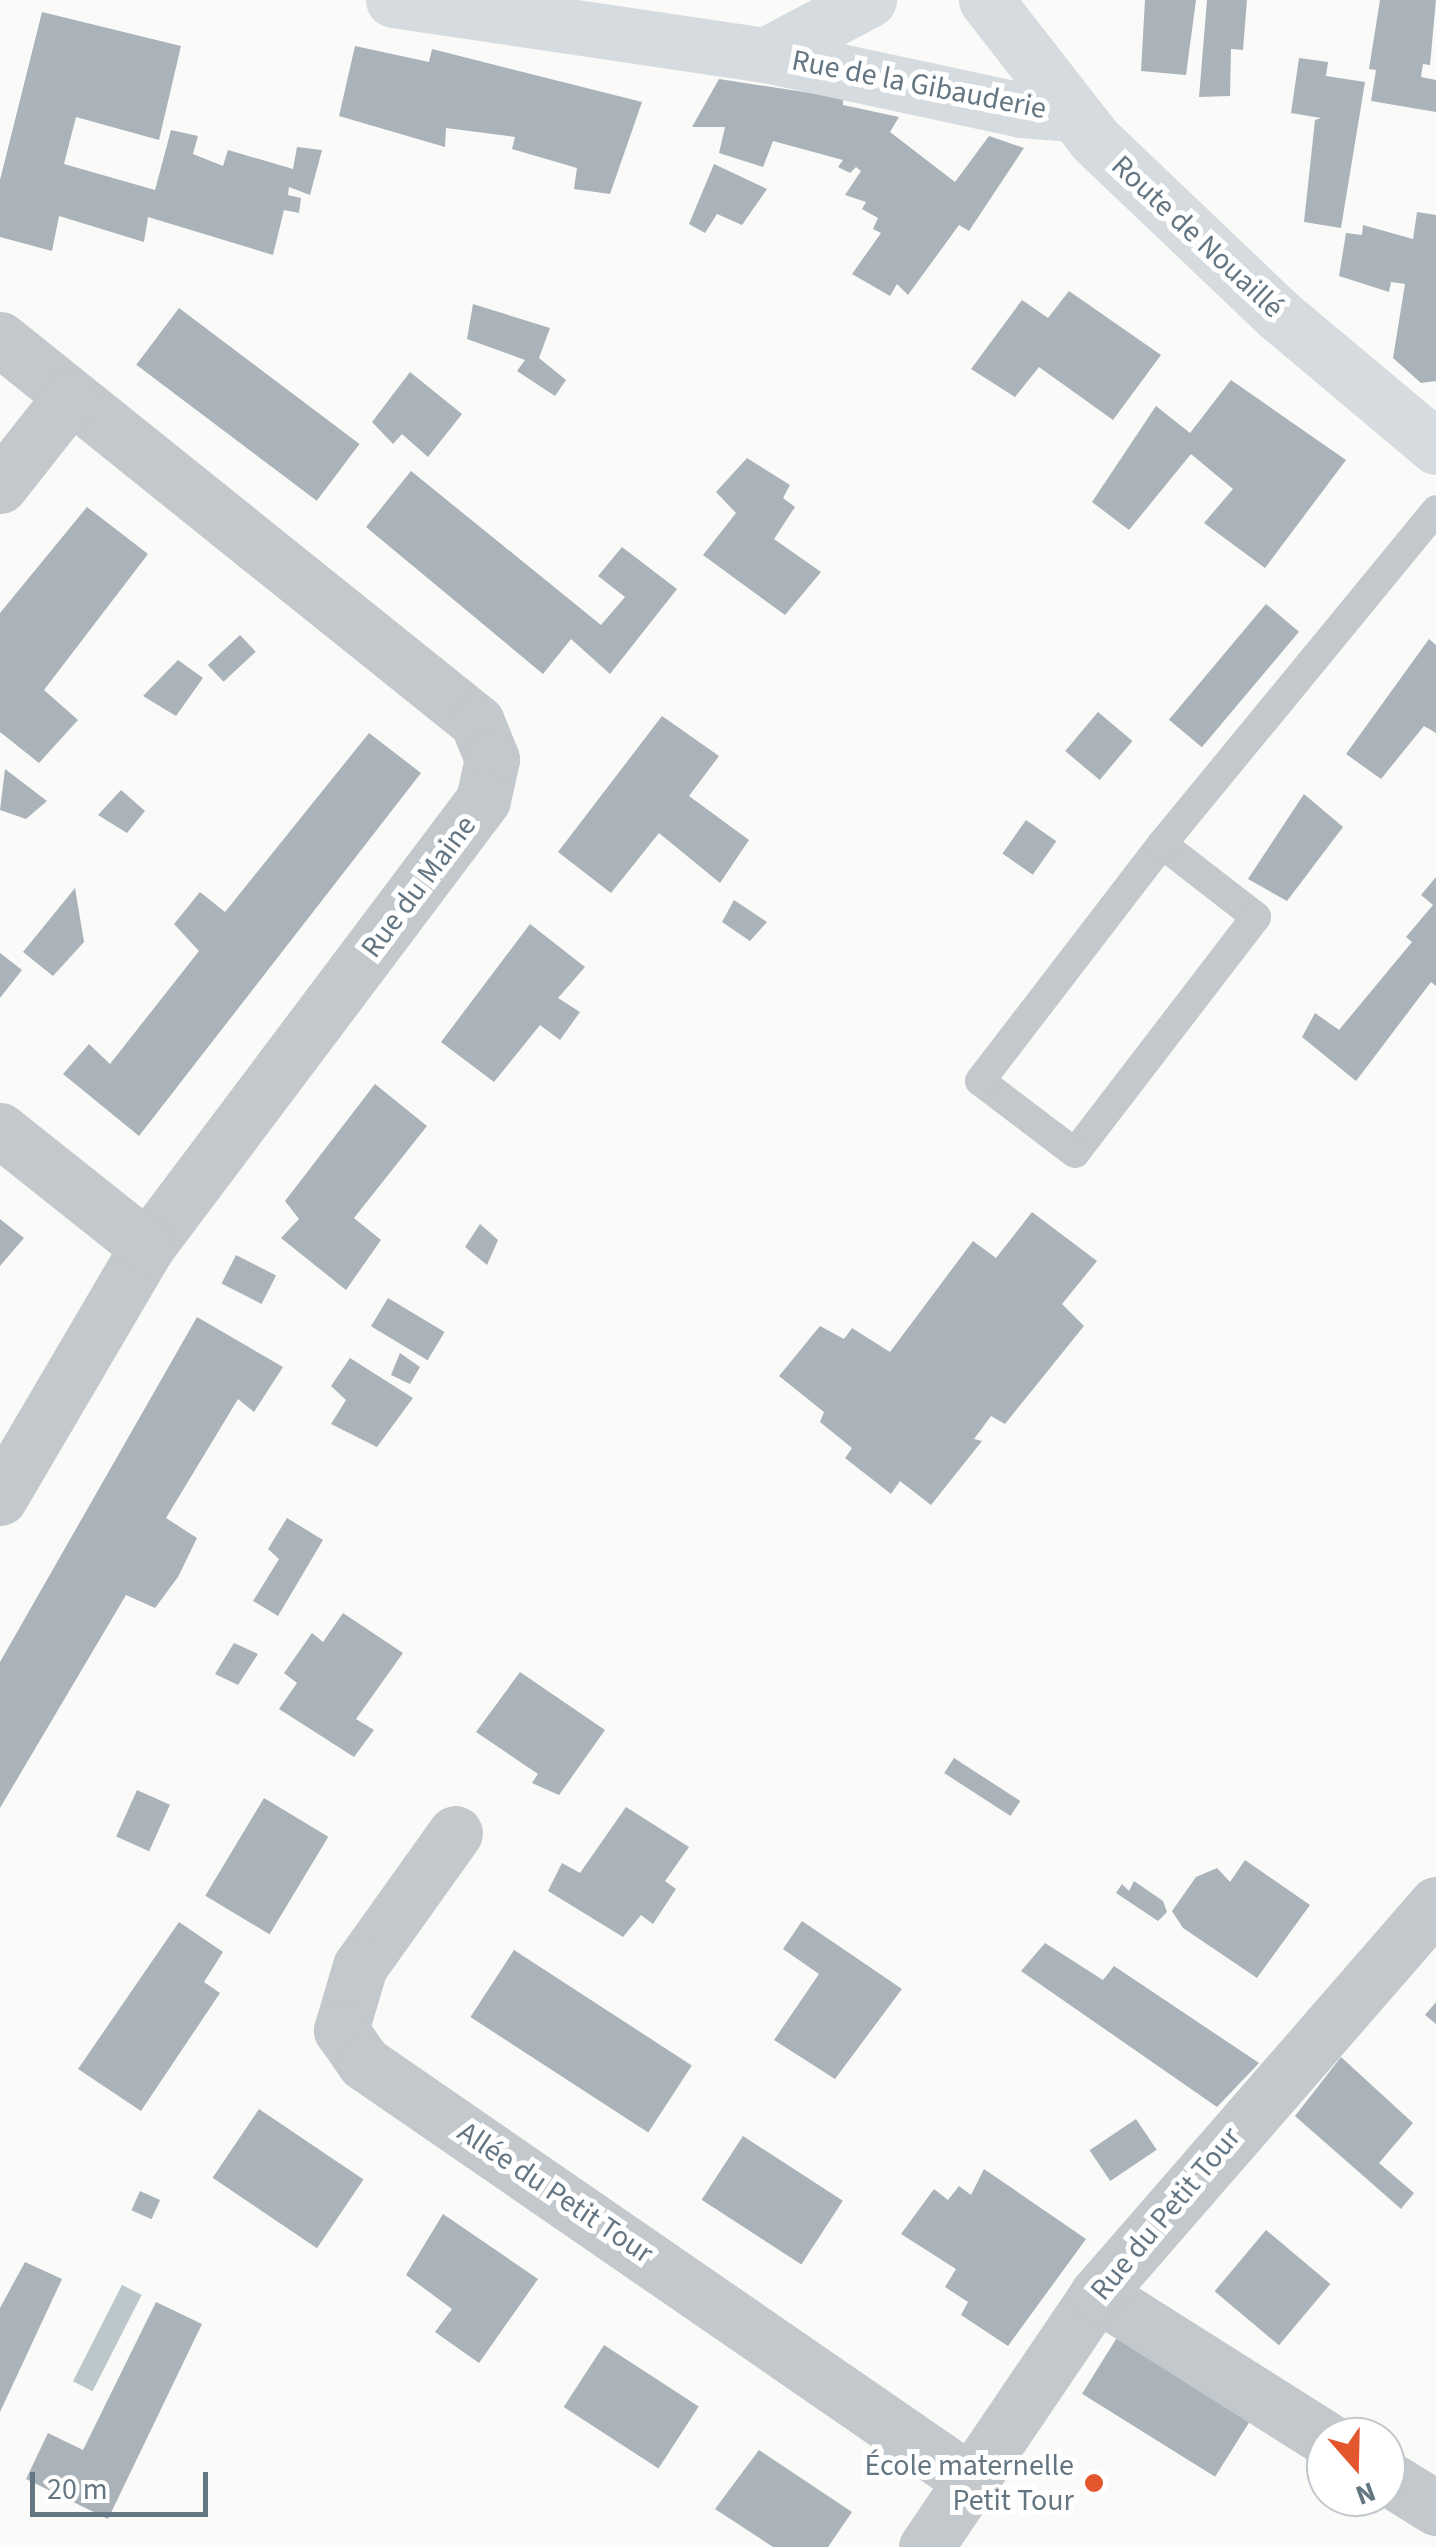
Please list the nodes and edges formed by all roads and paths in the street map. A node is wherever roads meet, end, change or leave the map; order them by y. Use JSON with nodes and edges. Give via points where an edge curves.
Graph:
{"nodes":[{"id":1,"x":394,"y":0,"type":"edge"},
{"id":2,"x":869,"y":0,"type":"edge"},
{"id":3,"x":986,"y":0,"type":"edge"},
{"id":4,"x":764,"y":55,"type":"junction"},
{"id":5,"x":1074,"y":114,"type":"junction"},
{"id":6,"x":0,"y":339,"type":"edge"},
{"id":7,"x":70,"y":397,"type":"junction"},
{"id":8,"x":1436,"y":448,"type":"edge"},
{"id":9,"x":0,"y":486,"type":"edge"},
{"id":10,"x":1436,"y":510,"type":"edge"},
{"id":11,"x":1162,"y":844,"type":"junction"},
{"id":12,"x":0,"y":1130,"type":"edge"},
{"id":13,"x":147,"y":1247,"type":"junction"},
{"id":14,"x":0,"y":1498,"type":"edge"},
{"id":15,"x":456,"y":1833,"type":"dead end"},
{"id":16,"x":1436,"y":1904,"type":"edge"},
{"id":17,"x":1098,"y":2294,"type":"junction"},
{"id":18,"x":1306,"y":2425,"type":"edge"},
{"id":19,"x":968,"y":2479,"type":"junction"},
{"id":20,"x":1406,"y":2489,"type":"edge"},
{"id":21,"x":1436,"y":2508,"type":"edge"},
{"id":22,"x":926,"y":2547,"type":"edge"}],
"edges":[{"from":1,"to":4,"type":"street","name":"Rue de la Gibauderie"},
{"from":2,"to":4,"type":"street","name":"Rue de la Gibauderie"},
{"from":3,"to":5,"type":"street","name":"Route de Nouaillé"},
{"from":4,"to":5,"type":"street","name":"Rue de la Gibauderie","via":[[1002,106]]},
{"from":5,"to":8,"type":"street","name":"Route de Nouaillé","via":[[1280,316]]},
{"from":6,"to":7,"type":"street","name":"Rue du Maine"},
{"from":7,"to":9,"type":"street"},
{"from":7,"to":13,"type":"street","name":"Rue du Maine","via":[[476,722],[492,759],[484,800]]},
{"from":10,"to":11,"type":"lane"},
{"from":11,"to":11,"type":"lane","via":[[980,1081],[1075,1153],[1256,917]]},
{"from":12,"to":13,"type":"street"},
{"from":13,"to":14,"type":"street","name":"Rue du Maine"},
{"from":15,"to":19,"type":"street","name":"Allée du Petit Tour","via":[[360,1966],[341,2030],[364,2063]]},
{"from":16,"to":17,"type":"street","name":"Rue du Petit Tour"},
{"from":17,"to":18,"type":"street"},
{"from":17,"to":19,"type":"street","name":"Rue du Petit Tour"},
{"from":19,"to":22,"type":"street","name":"Rue du Petit Tour"},
{"from":20,"to":21,"type":"street"}]}
